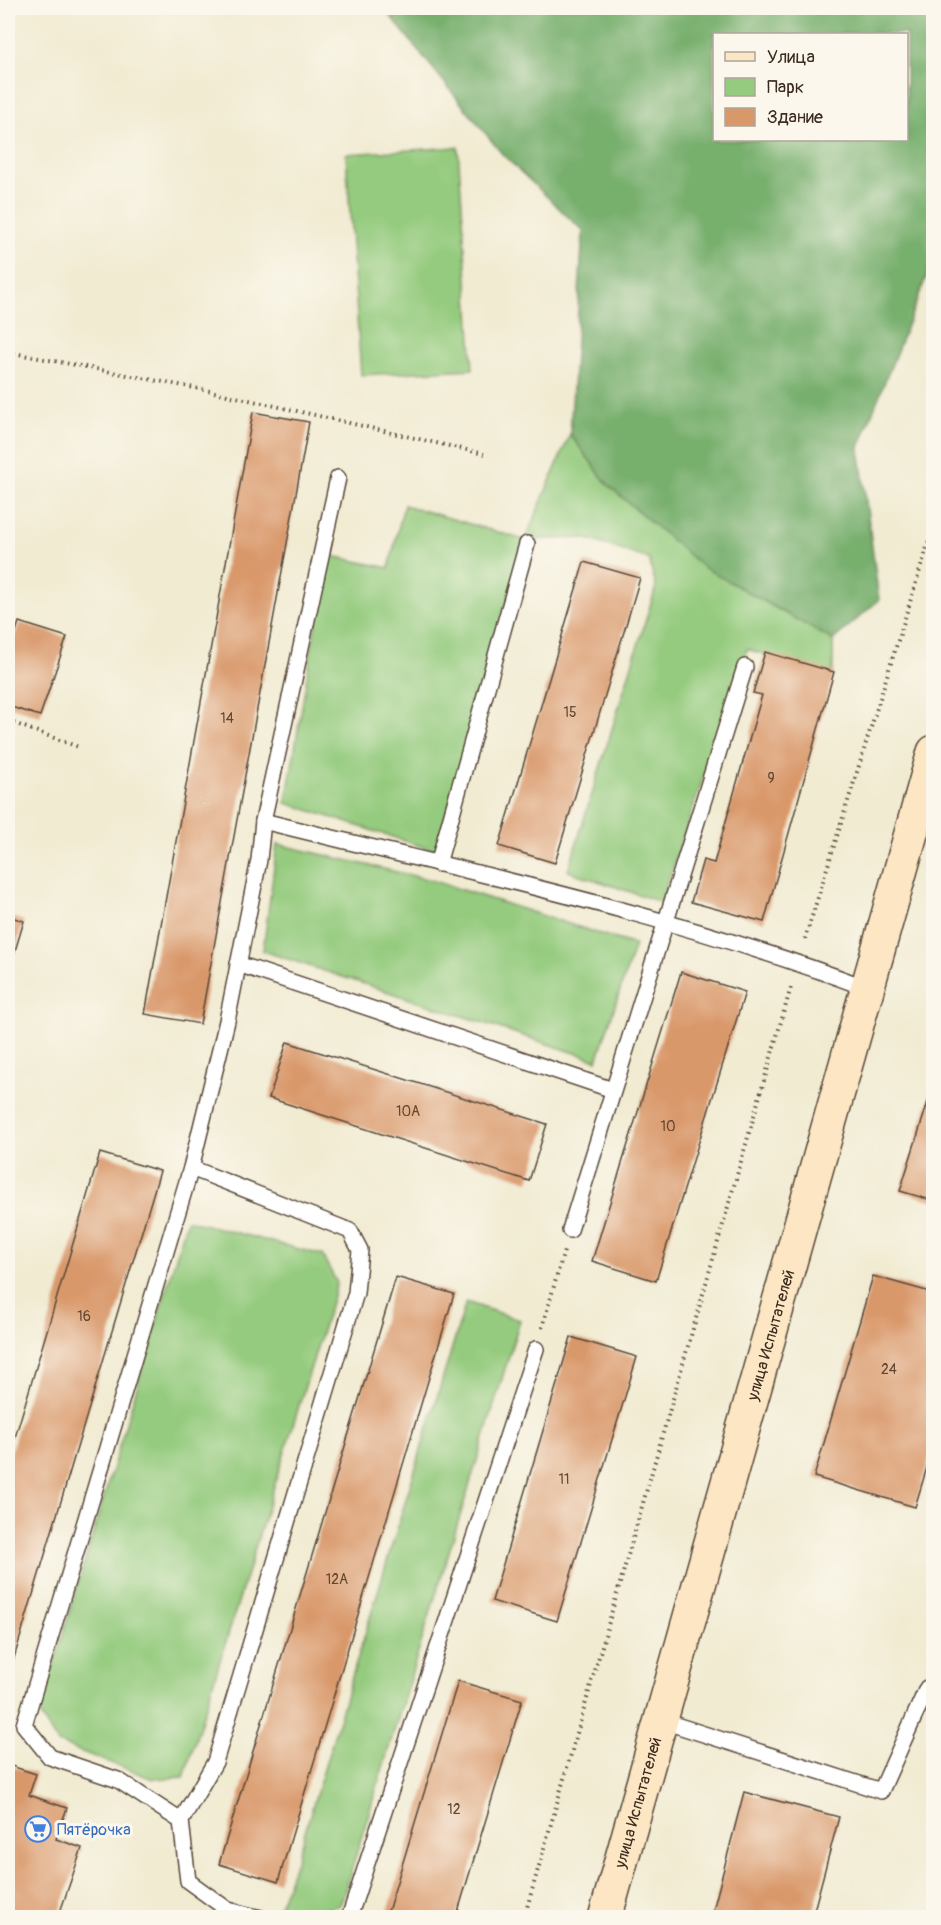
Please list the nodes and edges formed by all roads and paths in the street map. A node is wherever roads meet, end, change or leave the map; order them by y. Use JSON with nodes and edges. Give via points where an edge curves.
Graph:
{"nodes":[{"id":1,"x":8,"y":352,"type":"edge"},
{"id":2,"x":484,"y":454,"type":"dead end"},
{"id":3,"x":338,"y":478,"type":"dead end"},
{"id":4,"x":933,"y":525,"type":"edge"},
{"id":5,"x":527,"y":544,"type":"dead end"},
{"id":6,"x":745,"y":667,"type":"dead end"},
{"id":7,"x":8,"y":721,"type":"edge"},
{"id":8,"x":81,"y":748,"type":"dead end"},
{"id":9,"x":933,"y":752,"type":"edge"},
{"id":10,"x":263,"y":821,"type":"junction"},
{"id":11,"x":438,"y":864,"type":"junction"},
{"id":12,"x":664,"y":923,"type":"junction"},
{"id":13,"x":798,"y":962,"type":"junction"},
{"id":14,"x":238,"y":964,"type":"junction"},
{"id":15,"x":869,"y":989,"type":"junction"},
{"id":16,"x":613,"y":1090,"type":"junction"},
{"id":17,"x":191,"y":1168,"type":"junction"},
{"id":18,"x":570,"y":1230,"type":"joint"},
{"id":19,"x":536,"y":1349,"type":"joint"},
{"id":20,"x":933,"y":1691,"type":"edge"},
{"id":21,"x":660,"y":1720,"type":"junction"},
{"id":22,"x":180,"y":1821,"type":"junction"},
{"id":23,"x":227,"y":1914,"type":"edge"},
{"id":24,"x":261,"y":1917,"type":"edge"},
{"id":25,"x":349,"y":1917,"type":"edge"},
{"id":26,"x":524,"y":1917,"type":"edge"},
{"id":27,"x":605,"y":1917,"type":"edge"}],
"edges":[{"from":1,"to":2,"type":"path","via":[[210,391]]},
{"from":3,"to":10,"type":"lane"},
{"from":4,"to":13,"type":"path"},
{"from":5,"to":11,"type":"lane"},
{"from":6,"to":12,"type":"lane"},
{"from":7,"to":8,"type":"path"},
{"from":9,"to":15,"type":"main road","name":"улица Испытателей"},
{"from":10,"to":11,"type":"lane"},
{"from":10,"to":14,"type":"lane"},
{"from":11,"to":12,"type":"lane"},
{"from":12,"to":13,"type":"lane"},
{"from":12,"to":16,"type":"lane"},
{"from":13,"to":15,"type":"lane"},
{"from":13,"to":26,"type":"path"},
{"from":14,"to":16,"type":"lane"},
{"from":14,"to":17,"type":"lane"},
{"from":15,"to":21,"type":"main road","name":"улица Испытателей"},
{"from":16,"to":18,"type":"lane"},
{"from":17,"to":22,"type":"lane","via":[[24,1725],[50,1757],[118,1780]]},
{"from":17,"to":22,"type":"lane","via":[[350,1231],[360,1250],[356,1293],[215,1762]]},
{"from":18,"to":19,"type":"path"},
{"from":19,"to":25,"type":"lane"},
{"from":20,"to":21,"type":"lane","via":[[927,1689],[880,1791]]},
{"from":21,"to":27,"type":"main road","name":"улица Испытателей"},
{"from":22,"to":23,"type":"lane","via":[[188,1881]]},
{"from":23,"to":24,"type":"lane"}]}
